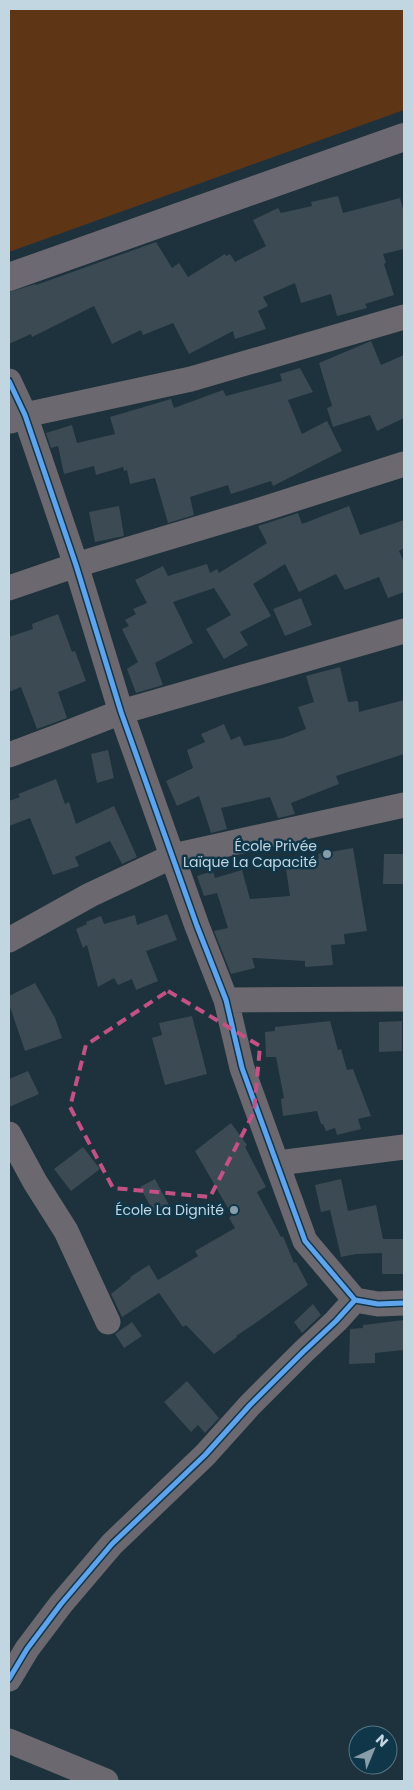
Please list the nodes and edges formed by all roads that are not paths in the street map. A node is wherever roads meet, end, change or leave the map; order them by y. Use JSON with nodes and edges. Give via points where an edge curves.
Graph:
{"nodes":[{"id":1,"x":404,"y":137,"type":"edge"},
{"id":2,"x":9,"y":277,"type":"edge"},
{"id":3,"x":404,"y":318,"type":"edge"},
{"id":4,"x":9,"y":381,"type":"edge"},
{"id":5,"x":17,"y":418,"type":"edge"},
{"id":6,"x":404,"y":464,"type":"edge"},
{"id":7,"x":76,"y":565,"type":"junction"},
{"id":8,"x":9,"y":588,"type":"edge"},
{"id":9,"x":404,"y":632,"type":"edge"},
{"id":10,"x":121,"y":712,"type":"junction"},
{"id":11,"x":9,"y":754,"type":"edge"},
{"id":12,"x":404,"y":805,"type":"edge"},
{"id":13,"x":173,"y":856,"type":"junction"},
{"id":14,"x":9,"y":940,"type":"edge"},
{"id":15,"x":404,"y":999,"type":"edge"},
{"id":16,"x":226,"y":1000,"type":"junction"},
{"id":17,"x":9,"y":1134,"type":"edge"},
{"id":18,"x":404,"y":1147,"type":"edge"},
{"id":19,"x":278,"y":1163,"type":"junction"},
{"id":20,"x":355,"y":1300,"type":"junction"},
{"id":21,"x":404,"y":1303,"type":"edge"},
{"id":22,"x":108,"y":1322,"type":"dead end"},
{"id":23,"x":9,"y":1679,"type":"edge"},
{"id":24,"x":9,"y":1742,"type":"edge"},
{"id":25,"x":106,"y":1781,"type":"edge"}],
"edges":[{"from":1,"to":2,"type":"main road"},
{"from":3,"to":5,"type":"street","via":[[191,379]]},
{"from":4,"to":5,"type":"street"},
{"from":5,"to":7,"type":"street"},
{"from":6,"to":7,"type":"street"},
{"from":7,"to":8,"type":"street"},
{"from":7,"to":10,"type":"street"},
{"from":9,"to":10,"type":"street"},
{"from":10,"to":11,"type":"street"},
{"from":10,"to":13,"type":"street"},
{"from":12,"to":13,"type":"street"},
{"from":13,"to":14,"type":"street","via":[[90,895]]},
{"from":13,"to":16,"type":"street"},
{"from":15,"to":16,"type":"street"},
{"from":16,"to":19,"type":"street","via":[[242,1068]]},
{"from":17,"to":22,"type":"street","via":[[66,1230]]},
{"from":18,"to":19,"type":"street"},
{"from":19,"to":20,"type":"street","via":[[305,1241]]},
{"from":20,"to":21,"type":"street","via":[[378,1304]]},
{"from":20,"to":23,"type":"street","via":[[205,1455],[112,1544],[61,1604]]},
{"from":24,"to":25,"type":"street"}]}
